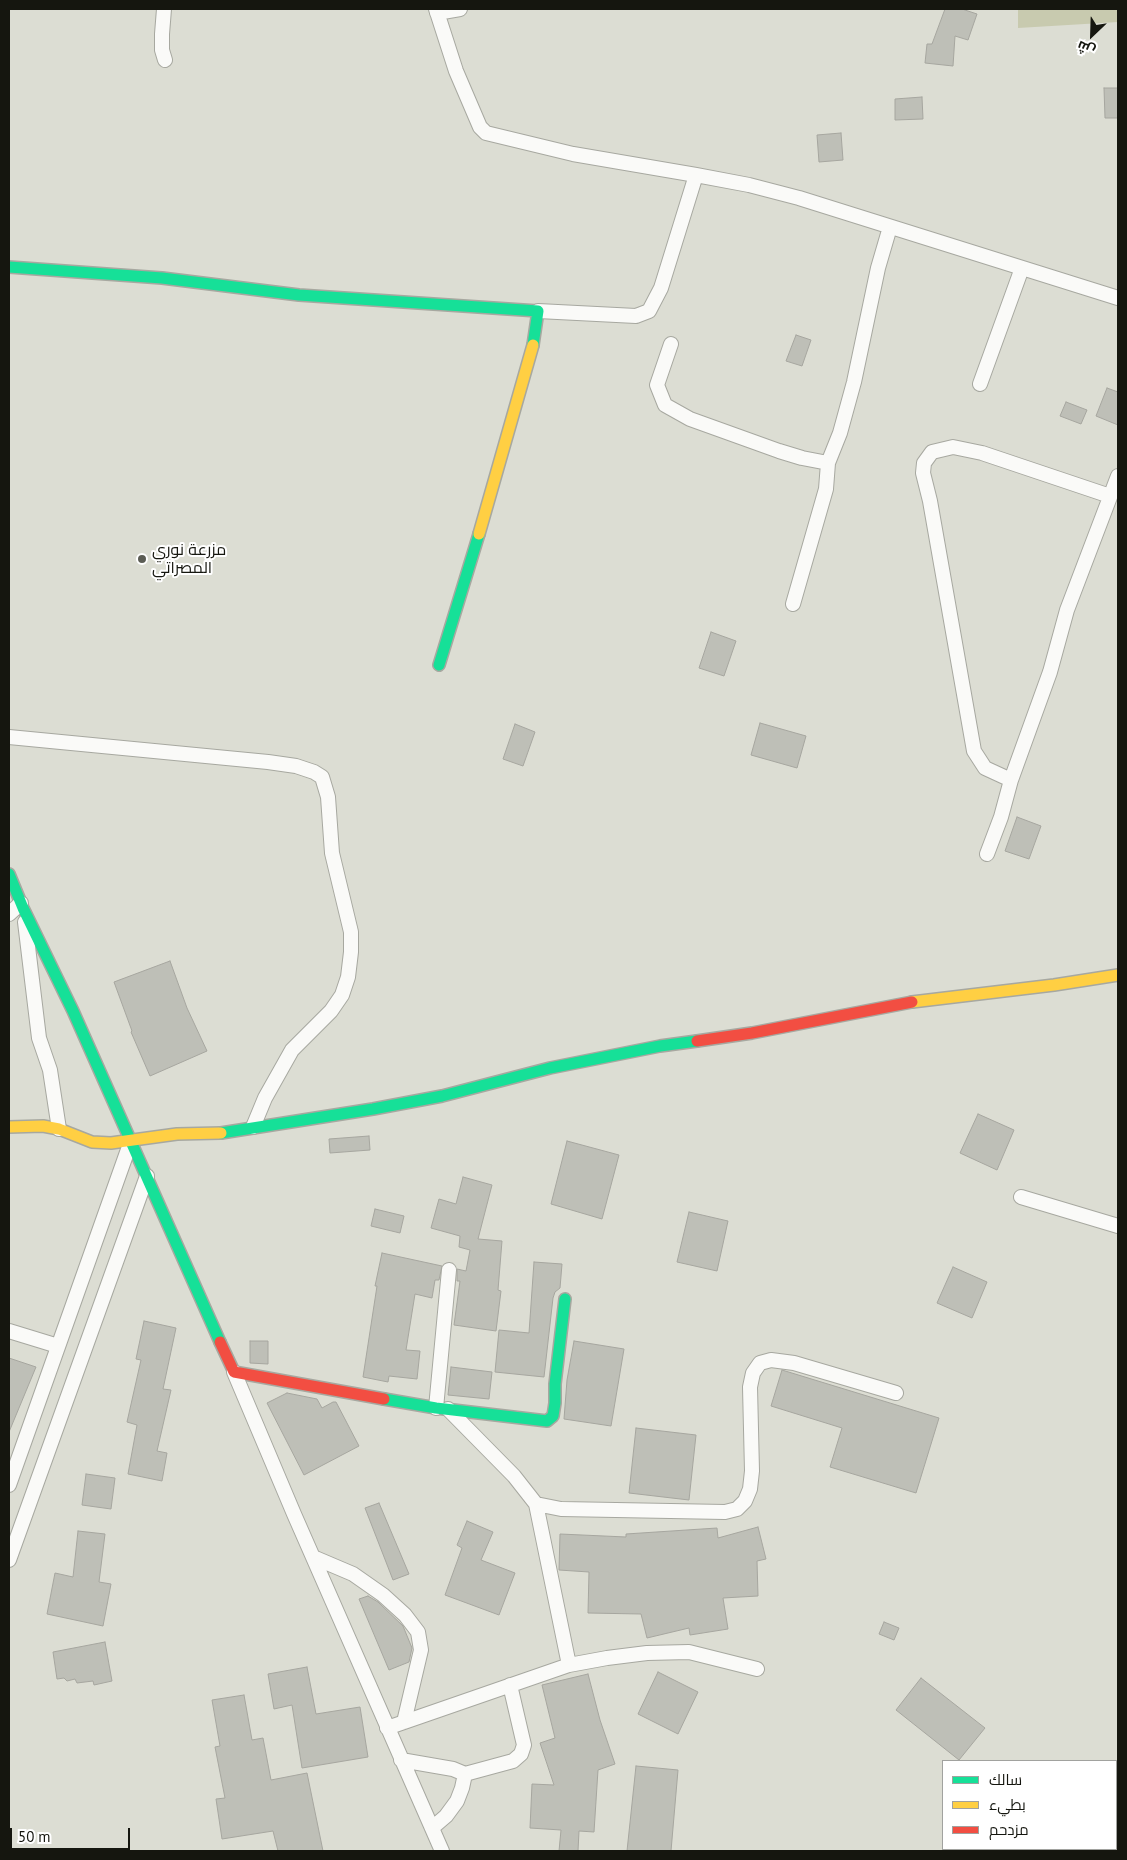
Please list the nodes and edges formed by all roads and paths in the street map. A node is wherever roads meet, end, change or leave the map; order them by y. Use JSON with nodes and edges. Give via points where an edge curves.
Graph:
{"nodes":[{"id":1,"x":164,"y":9,"type":"edge"},
{"id":2,"x":460,"y":9,"type":"edge"},
{"id":3,"x":437,"y":11,"type":"edge"},
{"id":4,"x":165,"y":60,"type":"dead end"},
{"id":5,"x":696,"y":175,"type":"junction"},
{"id":6,"x":890,"y":227,"type":"junction"},
{"id":7,"x":9,"y":267,"type":"edge"},
{"id":8,"x":1022,"y":268,"type":"junction"},
{"id":9,"x":1118,"y":298,"type":"edge"},
{"id":10,"x":538,"y":311,"type":"junction"},
{"id":11,"x":671,"y":344,"type":"dead end"},
{"id":12,"x":980,"y":384,"type":"dead end"},
{"id":13,"x":828,"y":462,"type":"junction"},
{"id":14,"x":1118,"y":476,"type":"edge"},
{"id":15,"x":1110,"y":496,"type":"junction"},
{"id":16,"x":793,"y":604,"type":"dead end"},
{"id":17,"x":439,"y":665,"type":"dead end"},
{"id":18,"x":9,"y":737,"type":"edge"},
{"id":19,"x":1011,"y":780,"type":"junction"},
{"id":20,"x":987,"y":854,"type":"dead end"},
{"id":21,"x":9,"y":874,"type":"edge"},
{"id":22,"x":22,"y":906,"type":"junction"},
{"id":23,"x":9,"y":914,"type":"edge"},
{"id":24,"x":1118,"y":975,"type":"edge"},
{"id":25,"x":9,"y":1127,"type":"edge"},
{"id":26,"x":254,"y":1127,"type":"junction"},
{"id":27,"x":59,"y":1129,"type":"junction"},
{"id":28,"x":131,"y":1141,"type":"junction"},
{"id":29,"x":147,"y":1176,"type":"junction"},
{"id":30,"x":1021,"y":1197,"type":"dead end"},
{"id":31,"x":1118,"y":1226,"type":"edge"},
{"id":32,"x":448,"y":1270,"type":"dead end"},
{"id":33,"x":565,"y":1298,"type":"dead end"},
{"id":34,"x":9,"y":1332,"type":"edge"},
{"id":35,"x":58,"y":1346,"type":"junction"},
{"id":36,"x":234,"y":1372,"type":"junction"},
{"id":37,"x":896,"y":1392,"type":"dead end"},
{"id":38,"x":442,"y":1408,"type":"junction"},
{"id":39,"x":9,"y":1485,"type":"edge"},
{"id":40,"x":536,"y":1504,"type":"junction"},
{"id":41,"x":312,"y":1557,"type":"junction"},
{"id":42,"x":9,"y":1560,"type":"edge"},
{"id":43,"x":569,"y":1665,"type":"junction"},
{"id":44,"x":757,"y":1669,"type":"dead end"},
{"id":45,"x":510,"y":1685,"type":"junction"},
{"id":46,"x":404,"y":1722,"type":"junction"},
{"id":47,"x":387,"y":1728,"type":"junction"},
{"id":48,"x":401,"y":1760,"type":"junction"},
{"id":49,"x":465,"y":1774,"type":"junction"},
{"id":50,"x":432,"y":1828,"type":"junction"},
{"id":51,"x":442,"y":1851,"type":"edge"}],
"edges":[{"from":1,"to":4,"type":"street","via":[[162,50]]},
{"from":2,"to":3,"type":"street"},
{"from":3,"to":5,"type":"street","via":[[456,71],[480,127],[486,133],[573,154]]},
{"from":5,"to":6,"type":"street","via":[[799,198]]},
{"from":5,"to":10,"type":"street","via":[[661,288],[649,311],[636,316]]},
{"from":6,"to":8,"type":"street"},
{"from":6,"to":13,"type":"street","via":[[854,382]]},
{"from":7,"to":10,"type":"street","via":[[162,278],[299,295]]},
{"from":8,"to":9,"type":"street"},
{"from":8,"to":12,"type":"street"},
{"from":10,"to":17,"type":"street","via":[[534,342]]},
{"from":11,"to":13,"type":"street","via":[[657,385],[665,405],[690,418],[779,451]]},
{"from":13,"to":16,"type":"street","via":[[826,489]]},
{"from":14,"to":15,"type":"street"},
{"from":15,"to":19,"type":"street","via":[[1067,610],[1050,672]]},
{"from":15,"to":19,"type":"street","via":[[982,453],[953,447],[932,452],[924,463],[923,473],[974,752],[985,768]]},
{"from":18,"to":26,"type":"street","via":[[268,762],[296,766],[322,777],[328,797],[332,853],[351,932],[348,977],[342,995],[330,1011],[292,1050],[265,1098]]},
{"from":19,"to":20,"type":"street"},
{"from":21,"to":22,"type":"street"},
{"from":22,"to":23,"type":"street"},
{"from":22,"to":27,"type":"street","via":[[39,1038],[50,1070]]},
{"from":22,"to":28,"type":"street"},
{"from":24,"to":26,"type":"street","via":[[926,1000],[752,1033],[660,1046],[550,1068],[442,1096]]},
{"from":25,"to":27,"type":"street"},
{"from":26,"to":28,"type":"street"},
{"from":27,"to":28,"type":"street","via":[[92,1142]]},
{"from":28,"to":29,"type":"street"},
{"from":28,"to":35,"type":"street"},
{"from":29,"to":36,"type":"street"},
{"from":29,"to":42,"type":"street"},
{"from":30,"to":31,"type":"street"},
{"from":32,"to":38,"type":"street"},
{"from":33,"to":38,"type":"street","via":[[552,1416],[547,1421]]},
{"from":34,"to":35,"type":"street"},
{"from":35,"to":39,"type":"street"},
{"from":36,"to":38,"type":"street"},
{"from":36,"to":41,"type":"street"},
{"from":37,"to":40,"type":"street","via":[[794,1363],[771,1360],[760,1363],[750,1386],[750,1489],[737,1509],[725,1512],[561,1509]]},
{"from":38,"to":40,"type":"street","via":[[514,1476]]},
{"from":40,"to":43,"type":"street"},
{"from":41,"to":46,"type":"street","via":[[353,1574],[383,1595],[406,1615],[418,1632],[421,1650]]},
{"from":41,"to":47,"type":"street"},
{"from":43,"to":44,"type":"street","via":[[639,1654],[689,1652]]},
{"from":43,"to":45,"type":"street"},
{"from":45,"to":46,"type":"street"},
{"from":45,"to":49,"type":"street","via":[[524,1744],[521,1754],[513,1761]]},
{"from":46,"to":47,"type":"street"},
{"from":47,"to":48,"type":"street"},
{"from":48,"to":49,"type":"street"},
{"from":48,"to":50,"type":"street"},
{"from":49,"to":50,"type":"street","via":[[457,1801]]},
{"from":50,"to":51,"type":"street"}]}
